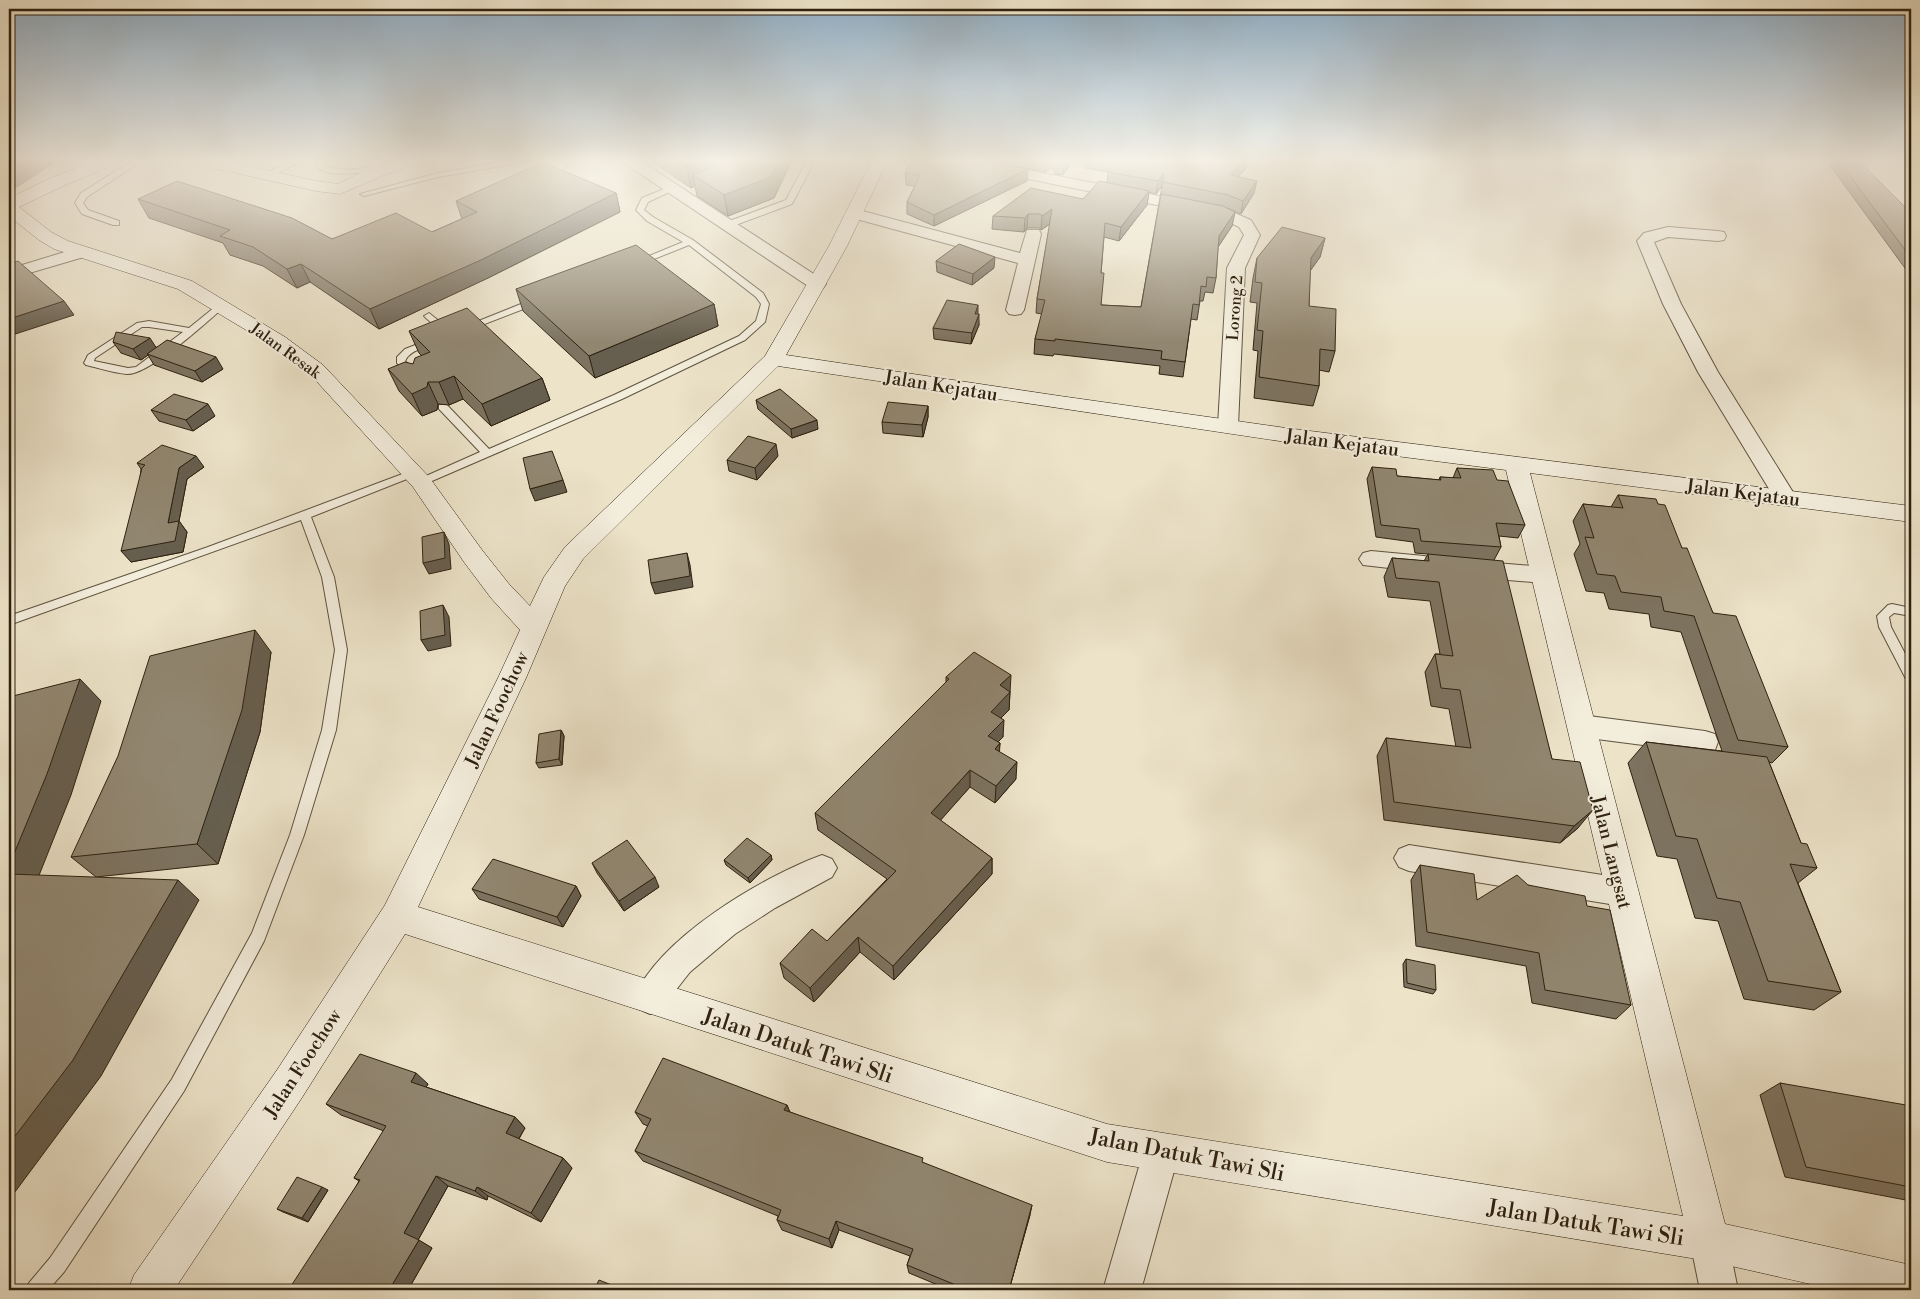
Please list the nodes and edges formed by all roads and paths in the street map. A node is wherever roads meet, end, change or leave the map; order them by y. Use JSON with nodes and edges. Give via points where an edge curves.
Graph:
{"nodes":[{"id":1,"x":27,"y":221,"type":"edge"},
{"id":2,"x":109,"y":221,"type":"edge"},
{"id":3,"x":653,"y":221,"type":"edge"},
{"id":4,"x":721,"y":221,"type":"edge"},
{"id":5,"x":739,"y":221,"type":"edge"},
{"id":6,"x":851,"y":221,"type":"edge"},
{"id":7,"x":879,"y":221,"type":"edge"},
{"id":8,"x":1240,"y":221,"type":"edge"},
{"id":9,"x":116,"y":223,"type":"dead end"},
{"id":10,"x":727,"y":225,"type":"junction"},
{"id":11,"x":1033,"y":234,"type":"dead end"},
{"id":12,"x":1718,"y":236,"type":"dead end"},
{"id":13,"x":690,"y":242,"type":"junction"},
{"id":14,"x":80,"y":252,"type":"junction"},
{"id":15,"x":1028,"y":260,"type":"junction"},
{"id":16,"x":631,"y":265,"type":"edge"},
{"id":17,"x":9,"y":274,"type":"edge"},
{"id":18,"x":817,"y":284,"type":"junction"},
{"id":19,"x":549,"y":296,"type":"edge"},
{"id":20,"x":221,"y":305,"type":"junction"},
{"id":21,"x":1015,"y":310,"type":"dead end"},
{"id":22,"x":428,"y":316,"type":"dead end"},
{"id":23,"x":191,"y":331,"type":"junction"},
{"id":24,"x":449,"y":334,"type":"junction"},
{"id":25,"x":773,"y":359,"type":"junction"},
{"id":26,"x":420,"y":382,"type":"edge"},
{"id":27,"x":443,"y":407,"type":"dead end"},
{"id":28,"x":1228,"y":426,"type":"junction"},
{"id":29,"x":487,"y":454,"type":"junction"},
{"id":30,"x":1516,"y":464,"type":"junction"},
{"id":31,"x":417,"y":478,"type":"junction"},
{"id":32,"x":1785,"y":497,"type":"junction"},
{"id":33,"x":1911,"y":514,"type":"edge"},
{"id":34,"x":305,"y":516,"type":"junction"},
{"id":35,"x":1371,"y":559,"type":"dead end"},
{"id":36,"x":1544,"y":576,"type":"junction"},
{"id":37,"x":1911,"y":612,"type":"edge"},
{"id":38,"x":9,"y":621,"type":"edge"},
{"id":39,"x":534,"y":628,"type":"junction"},
{"id":40,"x":1911,"y":676,"type":"edge"},
{"id":41,"x":1581,"y":726,"type":"junction"},
{"id":42,"x":1705,"y":742,"type":"dead end"},
{"id":43,"x":1409,"y":858,"type":"dead end"},
{"id":44,"x":822,"y":868,"type":"dead end"},
{"id":45,"x":1622,"y":892,"type":"junction"},
{"id":46,"x":397,"y":916,"type":"junction"},
{"id":47,"x":650,"y":998,"type":"junction"},
{"id":48,"x":1161,"y":1153,"type":"junction"},
{"id":49,"x":1709,"y":1241,"type":"junction"},
{"id":50,"x":1911,"y":1286,"type":"edge"},
{"id":51,"x":36,"y":1290,"type":"edge"},
{"id":52,"x":149,"y":1290,"type":"edge"},
{"id":53,"x":1122,"y":1290,"type":"edge"},
{"id":54,"x":1719,"y":1290,"type":"edge"}],
"edges":[{"from":1,"to":14,"type":"street","name":"Jalan Resak","via":[[61,246]]},
{"from":2,"to":9,"type":"lane"},
{"from":3,"to":13,"type":"lane"},
{"from":4,"to":10,"type":"street"},
{"from":5,"to":10,"type":"lane"},
{"from":6,"to":18,"type":"street","name":"Jalan Foochow"},
{"from":7,"to":15,"type":"street"},
{"from":8,"to":28,"type":"street","name":"Lorong 2","via":[[1248,226],[1252,235],[1236,268]]},
{"from":10,"to":18,"type":"street"},
{"from":11,"to":15,"type":"street"},
{"from":12,"to":32,"type":"street","via":[[1669,232],[1654,234],[1645,241],[1672,304],[1704,363]]},
{"from":13,"to":16,"type":"lane","via":[[653,261]]},
{"from":13,"to":29,"type":"lane","via":[[760,295],[765,304],[760,322],[742,338],[720,349]]},
{"from":14,"to":17,"type":"street"},
{"from":14,"to":20,"type":"street","name":"Jalan Resak","via":[[184,285]]},
{"from":15,"to":21,"type":"street"},
{"from":18,"to":25,"type":"street","name":"Jalan Foochow"},
{"from":19,"to":24,"type":"lane"},
{"from":20,"to":23,"type":"lane"},
{"from":20,"to":31,"type":"street","name":"Jalan Resak","via":[[316,369]]},
{"from":22,"to":24,"type":"lane"},
{"from":23,"to":23,"type":"lane","via":[[165,346],[144,367],[134,371],[89,363],[91,358],[126,338],[134,328],[145,324]]},
{"from":24,"to":26,"type":"lane","via":[[401,357],[400,361]]},
{"from":25,"to":28,"type":"street","name":"Jalan Kejatau"},
{"from":25,"to":39,"type":"street","name":"Jalan Foochow","via":[[574,553],[553,584]]},
{"from":27,"to":29,"type":"lane"},
{"from":28,"to":30,"type":"street","name":"Jalan Kejatau"},
{"from":29,"to":31,"type":"lane"},
{"from":30,"to":32,"type":"street","name":"Jalan Kejatau"},
{"from":30,"to":36,"type":"street","name":"Jalan Langsat"},
{"from":31,"to":34,"type":"lane"},
{"from":31,"to":39,"type":"street","name":"Jalan Resak","via":[[500,591]]},
{"from":32,"to":33,"type":"street","name":"Jalan Kejatau"},
{"from":34,"to":38,"type":"lane"},
{"from":34,"to":51,"type":"lane","via":[[328,577],[341,650],[330,730],[297,835],[259,936],[178,1086],[57,1265]]},
{"from":35,"to":36,"type":"street"},
{"from":36,"to":41,"type":"street","name":"Jalan Langsat"},
{"from":37,"to":40,"type":"lane","via":[[1892,608],[1882,616],[1885,628]]},
{"from":39,"to":46,"type":"street","name":"Jalan Foochow"},
{"from":41,"to":42,"type":"street"},
{"from":41,"to":45,"type":"street","name":"Jalan Langsat"},
{"from":43,"to":45,"type":"street"},
{"from":44,"to":47,"type":"street","via":[[764,898],[724,924],[679,961]]},
{"from":45,"to":49,"type":"street","name":"Jalan Langsat"},
{"from":46,"to":47,"type":"street","name":"Jalan Datuk Tawi Sli"},
{"from":46,"to":52,"type":"street","name":"Jalan Foochow","via":[[290,1084]]},
{"from":47,"to":48,"type":"street","name":"Jalan Datuk Tawi Sli","via":[[1107,1143]]},
{"from":48,"to":49,"type":"street","name":"Jalan Datuk Tawi Sli"},
{"from":48,"to":53,"type":"street"},
{"from":49,"to":50,"type":"street","name":"Jalan Datuk Tawi Sli"},
{"from":49,"to":54,"type":"street"}]}
